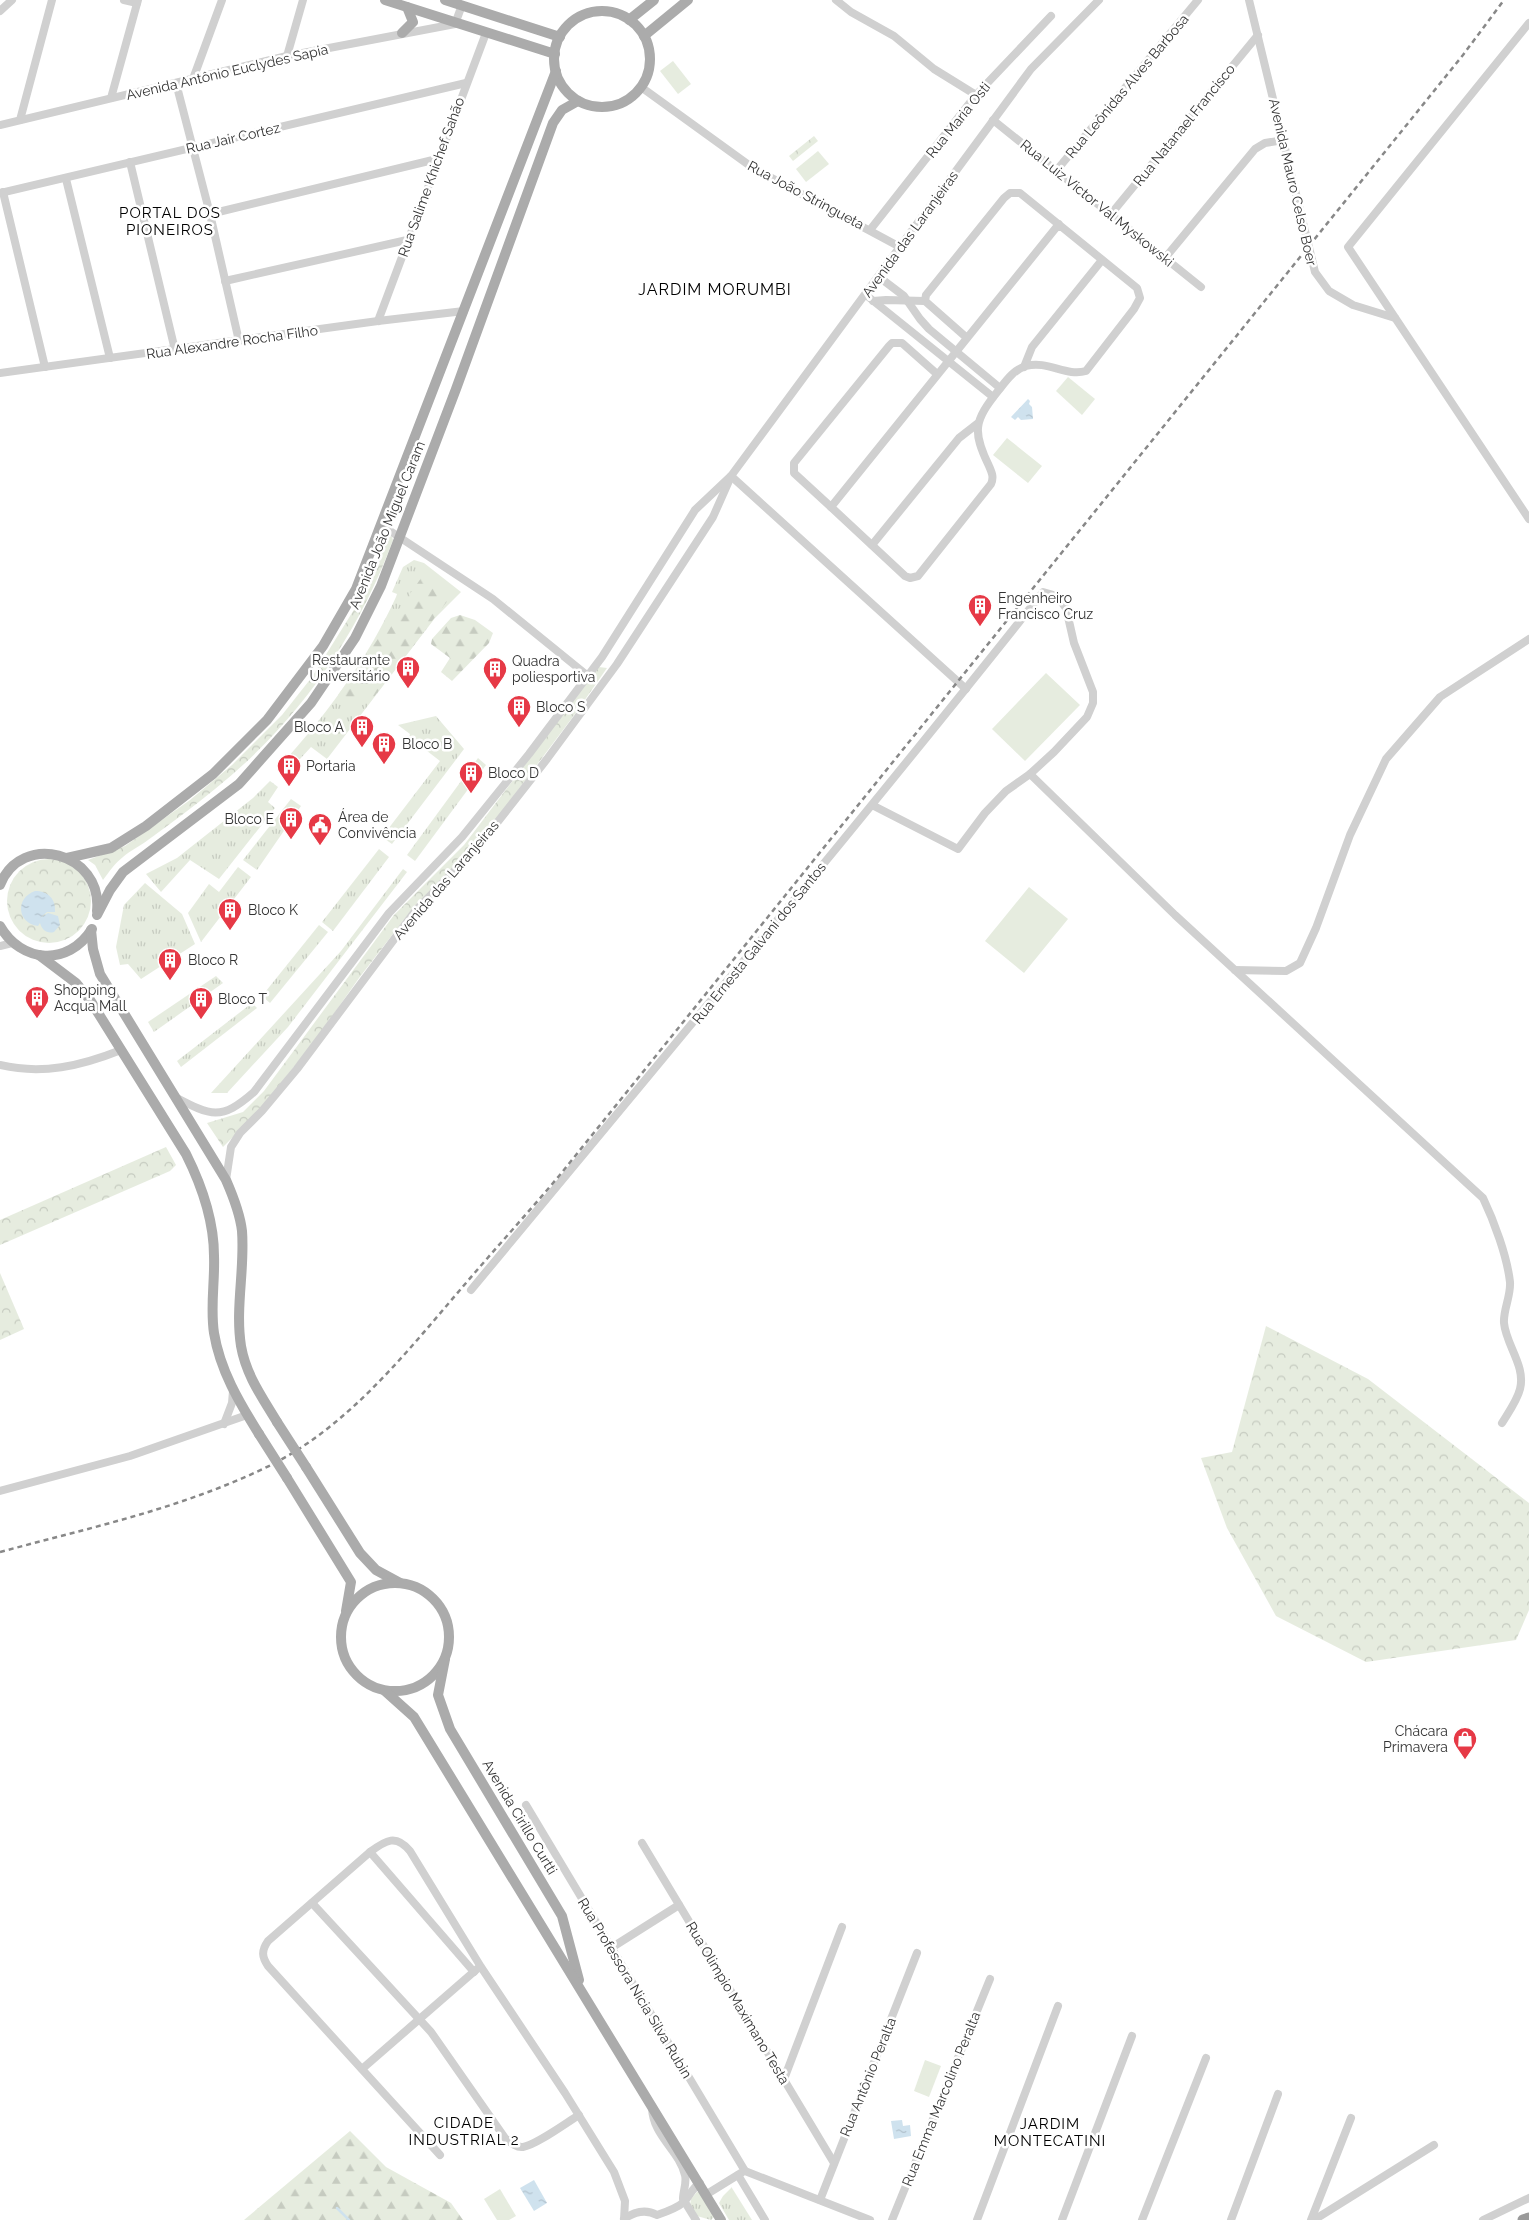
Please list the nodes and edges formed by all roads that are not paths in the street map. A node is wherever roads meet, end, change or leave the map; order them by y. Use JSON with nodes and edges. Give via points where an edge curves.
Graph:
{"nodes":[{"id":1,"x":12,"y":0,"type":"edge"},
{"id":2,"x":52,"y":0,"type":"edge"},
{"id":3,"x":124,"y":0,"type":"edge"},
{"id":4,"x":222,"y":0,"type":"edge"},
{"id":5,"x":303,"y":0,"type":"edge"},
{"id":6,"x":385,"y":0,"type":"edge"},
{"id":7,"x":445,"y":0,"type":"edge"},
{"id":8,"x":654,"y":0,"type":"edge"},
{"id":9,"x":688,"y":0,"type":"edge"},
{"id":10,"x":836,"y":0,"type":"edge"},
{"id":11,"x":1099,"y":0,"type":"edge"},
{"id":12,"x":1198,"y":0,"type":"edge"},
{"id":13,"x":1248,"y":0,"type":"edge"},
{"id":14,"x":137,"y":2,"type":"edge"},
{"id":15,"x":462,"y":5,"type":"junction"},
{"id":16,"x":407,"y":7,"type":"junction"},
{"id":17,"x":0,"y":11,"type":"edge"},
{"id":18,"x":1051,"y":16,"type":"dead end"},
{"id":19,"x":629,"y":20,"type":"junction"},
{"id":20,"x":1529,"y":23,"type":"edge"},
{"id":21,"x":455,"y":24,"type":"junction"},
{"id":22,"x":402,"y":33,"type":"junction"},
{"id":23,"x":486,"y":33,"type":"junction"},
{"id":24,"x":1258,"y":35,"type":"junction"},
{"id":25,"x":644,"y":36,"type":"junction"},
{"id":26,"x":560,"y":37,"type":"junction"},
{"id":27,"x":555,"y":54,"type":"junction"},
{"id":28,"x":287,"y":56,"type":"junction"},
{"id":29,"x":556,"y":72,"type":"junction"},
{"id":30,"x":193,"y":79,"type":"junction"},
{"id":31,"x":176,"y":83,"type":"junction"},
{"id":32,"x":466,"y":83,"type":"junction"},
{"id":33,"x":641,"y":87,"type":"junction"},
{"id":34,"x":976,"y":96,"type":"junction"},
{"id":35,"x":111,"y":98,"type":"junction"},
{"id":36,"x":578,"y":100,"type":"junction"},
{"id":37,"x":20,"y":120,"type":"junction"},
{"id":38,"x":993,"y":120,"type":"junction"},
{"id":39,"x":0,"y":125,"type":"edge"},
{"id":40,"x":1284,"y":140,"type":"junction"},
{"id":41,"x":192,"y":147,"type":"junction"},
{"id":42,"x":437,"y":159,"type":"junction"},
{"id":43,"x":130,"y":162,"type":"junction"},
{"id":44,"x":1056,"y":171,"type":"junction"},
{"id":45,"x":66,"y":179,"type":"junction"},
{"id":46,"x":2,"y":193,"type":"edge"},
{"id":47,"x":210,"y":214,"type":"junction"},
{"id":48,"x":1111,"y":214,"type":"junction"},
{"id":49,"x":1059,"y":224,"type":"junction"},
{"id":50,"x":870,"y":230,"type":"junction"},
{"id":51,"x":407,"y":240,"type":"junction"},
{"id":52,"x":900,"y":248,"type":"junction"},
{"id":53,"x":1165,"y":258,"type":"junction"},
{"id":54,"x":1102,"y":260,"type":"junction"},
{"id":55,"x":879,"y":277,"type":"junction"},
{"id":56,"x":225,"y":281,"type":"junction"},
{"id":57,"x":1202,"y":287,"type":"dead end"},
{"id":58,"x":866,"y":295,"type":"junction"},
{"id":59,"x":873,"y":301,"type":"junction"},
{"id":60,"x":910,"y":302,"type":"junction"},
{"id":61,"x":925,"y":302,"type":"junction"},
{"id":62,"x":464,"y":311,"type":"junction"},
{"id":63,"x":1395,"y":318,"type":"junction"},
{"id":64,"x":378,"y":321,"type":"junction"},
{"id":65,"x":929,"y":328,"type":"junction"},
{"id":66,"x":966,"y":338,"type":"junction"},
{"id":67,"x":920,"y":339,"type":"junction"},
{"id":68,"x":239,"y":341,"type":"junction"},
{"id":69,"x":176,"y":350,"type":"junction"},
{"id":70,"x":956,"y":351,"type":"junction"},
{"id":71,"x":110,"y":358,"type":"junction"},
{"id":72,"x":948,"y":361,"type":"junction"},
{"id":73,"x":45,"y":367,"type":"junction"},
{"id":74,"x":1024,"y":367,"type":"junction"},
{"id":75,"x":0,"y":373,"type":"edge"},
{"id":76,"x":937,"y":374,"type":"junction"},
{"id":77,"x":1000,"y":388,"type":"junction"},
{"id":78,"x":993,"y":397,"type":"junction"},
{"id":79,"x":977,"y":424,"type":"junction"},
{"id":80,"x":731,"y":476,"type":"junction"},
{"id":81,"x":831,"y":507,"type":"junction"},
{"id":82,"x":1529,"y":519,"type":"edge"},
{"id":83,"x":381,"y":525,"type":"junction"},
{"id":84,"x":400,"y":536,"type":"junction"},
{"id":85,"x":872,"y":545,"type":"junction"},
{"id":86,"x":1529,"y":639,"type":"edge"},
{"id":87,"x":588,"y":676,"type":"junction"},
{"id":88,"x":966,"y":689,"type":"junction"},
{"id":89,"x":1030,"y":774,"type":"junction"},
{"id":90,"x":872,"y":805,"type":"junction"},
{"id":91,"x":67,"y":858,"type":"junction"},
{"id":92,"x":0,"y":885,"type":"edge"},
{"id":93,"x":97,"y":915,"type":"junction"},
{"id":94,"x":0,"y":926,"type":"edge"},
{"id":95,"x":91,"y":930,"type":"junction"},
{"id":96,"x":12,"y":943,"type":"junction"},
{"id":97,"x":0,"y":946,"type":"edge"},
{"id":98,"x":39,"y":955,"type":"junction"},
{"id":99,"x":1235,"y":970,"type":"junction"},
{"id":100,"x":121,"y":1050,"type":"junction"},
{"id":101,"x":0,"y":1065,"type":"edge"},
{"id":102,"x":174,"y":1096,"type":"junction"},
{"id":103,"x":226,"y":1180,"type":"junction"},
{"id":104,"x":471,"y":1290,"type":"dead end"},
{"id":105,"x":233,"y":1391,"type":"junction"},
{"id":106,"x":247,"y":1415,"type":"junction"},
{"id":107,"x":1502,"y":1423,"type":"dead end"},
{"id":108,"x":224,"y":1424,"type":"junction"},
{"id":109,"x":0,"y":1491,"type":"edge"},
{"id":110,"x":400,"y":1583,"type":"junction"},
{"id":111,"x":344,"y":1618,"type":"junction"},
{"id":112,"x":445,"y":1659,"type":"junction"},
{"id":113,"x":385,"y":1691,"type":"junction"},
{"id":114,"x":526,"y":1805,"type":"dead end"},
{"id":115,"x":642,"y":1843,"type":"dead end"},
{"id":116,"x":370,"y":1852,"type":"junction"},
{"id":117,"x":312,"y":1904,"type":"junction"},
{"id":118,"x":679,"y":1906,"type":"junction"},
{"id":119,"x":842,"y":1927,"type":"dead end"},
{"id":120,"x":611,"y":1948,"type":"junction"},
{"id":121,"x":917,"y":1953,"type":"dead end"},
{"id":122,"x":477,"y":1969,"type":"junction"},
{"id":123,"x":990,"y":1979,"type":"dead end"},
{"id":124,"x":582,"y":1991,"type":"junction"},
{"id":125,"x":1058,"y":2006,"type":"dead end"},
{"id":126,"x":420,"y":2019,"type":"junction"},
{"id":127,"x":1132,"y":2036,"type":"dead end"},
{"id":128,"x":1206,"y":2058,"type":"dead end"},
{"id":129,"x":362,"y":2069,"type":"junction"},
{"id":130,"x":784,"y":2079,"type":"junction"},
{"id":131,"x":1278,"y":2094,"type":"dead end"},
{"id":132,"x":652,"y":2104,"type":"junction"},
{"id":133,"x":579,"y":2115,"type":"junction"},
{"id":134,"x":1351,"y":2118,"type":"dead end"},
{"id":135,"x":1434,"y":2146,"type":"dead end"},
{"id":136,"x":440,"y":2155,"type":"dead end"},
{"id":137,"x":834,"y":2163,"type":"junction"},
{"id":138,"x":742,"y":2173,"type":"junction"},
{"id":139,"x":700,"y":2183,"type":"junction"},
{"id":140,"x":707,"y":2194,"type":"junction"},
{"id":141,"x":1529,"y":2198,"type":"edge"},
{"id":142,"x":820,"y":2200,"type":"junction"},
{"id":143,"x":684,"y":2202,"type":"junction"},
{"id":144,"x":658,"y":2217,"type":"edge"},
{"id":145,"x":1528,"y":2219,"type":"edge"},
{"id":146,"x":624,"y":2220,"type":"edge"},
{"id":147,"x":696,"y":2220,"type":"edge"},
{"id":148,"x":721,"y":2220,"type":"edge"},
{"id":149,"x":765,"y":2220,"type":"edge"},
{"id":150,"x":870,"y":2220,"type":"edge"},
{"id":151,"x":892,"y":2220,"type":"edge"},
{"id":152,"x":977,"y":2220,"type":"edge"},
{"id":153,"x":1062,"y":2220,"type":"edge"},
{"id":154,"x":1142,"y":2220,"type":"edge"},
{"id":155,"x":1232,"y":2220,"type":"edge"},
{"id":156,"x":1312,"y":2220,"type":"edge"},
{"id":157,"x":1483,"y":2220,"type":"edge"},
{"id":158,"x":1523,"y":2220,"type":"edge"}],
"edges":[{"from":1,"to":17,"type":"street"},
{"from":2,"to":37,"type":"street"},
{"from":3,"to":14,"type":"street"},
{"from":4,"to":30,"type":"street"},
{"from":5,"to":28,"type":"street"},
{"from":6,"to":16,"type":"main road"},
{"from":7,"to":15,"type":"main road"},
{"from":8,"to":19,"type":"main road"},
{"from":9,"to":25,"type":"main road"},
{"from":10,"to":34,"type":"street","via":[[894,36],[934,69]]},
{"from":11,"to":38,"type":"street","name":"Avenida das Laranjeiras","via":[[1031,69]]},
{"from":12,"to":44,"type":"street","name":"Rua Leônidas Alves Barbosa"},
{"from":13,"to":24,"type":"street","name":"Avenida Mauro Celso Boer"},
{"from":14,"to":35,"type":"street"},
{"from":15,"to":21,"type":"street"},
{"from":15,"to":26,"type":"main road"},
{"from":16,"to":21,"type":"main road"},
{"from":16,"to":22,"type":"main road","via":[[413,22]]},
{"from":18,"to":34,"type":"street","name":"Rua Maria Osti"},
{"from":19,"to":25,"type":"main road"},
{"from":19,"to":26,"type":"main road","via":[[612,13],[594,12],[577,19]]},
{"from":20,"to":63,"type":"street","via":[[1348,247]]},
{"from":21,"to":22,"type":"street","name":"Avenida Antônio Euclydes Sapia"},
{"from":21,"to":23,"type":"main road"},
{"from":22,"to":28,"type":"street","name":"Avenida Antônio Euclydes Sapia"},
{"from":23,"to":27,"type":"main road"},
{"from":23,"to":32,"type":"street","name":"Rua Salime Khichef Sahão"},
{"from":24,"to":40,"type":"street","name":"Avenida Mauro Celso Boer"},
{"from":24,"to":48,"type":"street","name":"Rua Natanael Francisco"},
{"from":25,"to":33,"type":"main road","via":[[650,66]]},
{"from":26,"to":27,"type":"main road"},
{"from":27,"to":29,"type":"main road"},
{"from":28,"to":30,"type":"street","name":"Avenida Antônio Euclydes Sapia"},
{"from":29,"to":36,"type":"main road","via":[[563,86]]},
{"from":29,"to":62,"type":"main road","name":"Avenida João Miguel Caram"},
{"from":30,"to":31,"type":"street","name":"Avenida Antônio Euclydes Sapia"},
{"from":31,"to":35,"type":"street","name":"Avenida Antônio Euclydes Sapia"},
{"from":31,"to":41,"type":"street"},
{"from":32,"to":41,"type":"street","name":"Rua Jair Cortez"},
{"from":32,"to":42,"type":"street","name":"Rua Salime Khichef Sahão"},
{"from":33,"to":36,"type":"main road","via":[[627,100],[609,106],[596,107]]},
{"from":33,"to":50,"type":"street","name":"Rua João Stringueta","via":[[753,168]]},
{"from":34,"to":50,"type":"street","name":"Rua Maria Osti"},
{"from":35,"to":37,"type":"street","name":"Avenida Antônio Euclydes Sapia"},
{"from":36,"to":84,"type":"main road","name":"Avenida João Miguel Caram","via":[[562,110],[553,123]]},
{"from":37,"to":39,"type":"street","name":"Avenida Antônio Euclydes Sapia"},
{"from":38,"to":44,"type":"street","name":"Rua Luiz Victor Val Myskowski"},
{"from":38,"to":52,"type":"street","name":"Avenida das Laranjeiras"},
{"from":40,"to":53,"type":"street","via":[[1265,143],[1255,149]]},
{"from":40,"to":63,"type":"street","name":"Avenida Mauro Celso Boer","via":[[1314,272],[1328,291],[1353,305]]},
{"from":41,"to":43,"type":"street","name":"Rua Jair Cortez"},
{"from":41,"to":47,"type":"street"},
{"from":42,"to":47,"type":"street"},
{"from":42,"to":51,"type":"street","name":"Rua Salime Khichef Sahão"},
{"from":43,"to":45,"type":"street","name":"Rua Jair Cortez"},
{"from":43,"to":69,"type":"street"},
{"from":44,"to":48,"type":"street","name":"Rua Luiz Victor Val Myskowski"},
{"from":45,"to":46,"type":"street","name":"Rua Jair Cortez"},
{"from":45,"to":71,"type":"street"},
{"from":46,"to":73,"type":"street"},
{"from":47,"to":56,"type":"street"},
{"from":48,"to":53,"type":"street","name":"Rua Luiz Victor Val Myskowski"},
{"from":49,"to":54,"type":"street"},
{"from":49,"to":61,"type":"street","via":[[1020,194],[1010,193],[926,296]]},
{"from":49,"to":66,"type":"street"},
{"from":50,"to":52,"type":"street","name":"Rua João Stringueta"},
{"from":51,"to":56,"type":"street"},
{"from":51,"to":64,"type":"street","name":"Rua Salime Khichef Sahão"},
{"from":52,"to":55,"type":"street","name":"Avenida das Laranjeiras"},
{"from":53,"to":57,"type":"street","name":"Rua Luiz Victor Val Myskowski"},
{"from":54,"to":74,"type":"street","via":[[1032,347]]},
{"from":54,"to":74,"type":"street","via":[[1137,288],[1140,298],[1134,309],[1086,370],[1078,373],[1043,364]]},
{"from":55,"to":58,"type":"street","name":"Avenida das Laranjeiras"},
{"from":55,"to":60,"type":"street"},
{"from":56,"to":68,"type":"street"},
{"from":58,"to":59,"type":"street"},
{"from":58,"to":80,"type":"street","name":"Avenida das Laranjeiras"},
{"from":59,"to":60,"type":"street"},
{"from":59,"to":67,"type":"street"},
{"from":60,"to":61,"type":"street"},
{"from":60,"to":65,"type":"street"},
{"from":61,"to":66,"type":"street"},
{"from":62,"to":64,"type":"street","name":"Rua Alexandre Rocha Filho"},
{"from":62,"to":83,"type":"main road","name":"Avenida João Miguel Caram"},
{"from":63,"to":82,"type":"street"},
{"from":64,"to":68,"type":"street","name":"Rua Alexandre Rocha Filho"},
{"from":65,"to":67,"type":"street"},
{"from":65,"to":70,"type":"street"},
{"from":66,"to":70,"type":"street"},
{"from":67,"to":72,"type":"street"},
{"from":68,"to":69,"type":"street","name":"Rua Alexandre Rocha Filho"},
{"from":69,"to":71,"type":"street","name":"Rua Alexandre Rocha Filho"},
{"from":70,"to":72,"type":"street"},
{"from":70,"to":77,"type":"street"},
{"from":71,"to":73,"type":"street","name":"Rua Alexandre Rocha Filho"},
{"from":72,"to":76,"type":"street"},
{"from":72,"to":78,"type":"street"},
{"from":73,"to":75,"type":"street","name":"Rua Alexandre Rocha Filho"},
{"from":74,"to":77,"type":"street","via":[[1012,374]]},
{"from":76,"to":81,"type":"street"},
{"from":76,"to":81,"type":"street","via":[[902,343],[892,343],[794,463],[794,473]]},
{"from":77,"to":78,"type":"street"},
{"from":78,"to":79,"type":"street"},
{"from":79,"to":85,"type":"street","via":[[959,438]]},
{"from":79,"to":85,"type":"street","via":[[977,438],[992,474],[991,484],[918,576],[905,576]]},
{"from":80,"to":87,"type":"street","name":"Avenida das Laranjeiras","via":[[694,510]]},
{"from":80,"to":88,"type":"street"},
{"from":80,"to":103,"type":"street","name":"Avenida das Laranjeiras","via":[[713,517],[617,664],[478,847],[416,910],[297,1069],[240,1133],[231,1147]]},
{"from":81,"to":85,"type":"street"},
{"from":83,"to":84,"type":"street"},
{"from":83,"to":91,"type":"main road","name":"Avenida João Miguel Caram","via":[[356,589],[323,646],[267,720],[213,774],[146,826],[111,848]]},
{"from":84,"to":87,"type":"street","via":[[493,599]]},
{"from":84,"to":93,"type":"main road","name":"Avenida João Miguel Caram","via":[[381,586],[355,638],[311,703],[239,784],[124,872]]},
{"from":86,"to":99,"type":"street","via":[[1440,697],[1386,759],[1350,834],[1300,963],[1286,971]]},
{"from":87,"to":102,"type":"street","name":"Avenida das Laranjeiras","via":[[462,837],[389,913],[254,1092],[237,1107],[218,1113],[205,1112]]},
{"from":88,"to":89,"type":"street","name":"Rua Ernesta Galvani dos Santos","via":[[1043,592],[1057,596],[1066,608],[1074,643],[1093,692],[1093,703],[1086,717]]},
{"from":88,"to":90,"type":"street","name":"Rua Ernesta Galvani dos Santos"},
{"from":89,"to":90,"type":"street","via":[[1006,791],[958,849]]},
{"from":89,"to":99,"type":"street"},
{"from":90,"to":104,"type":"street","name":"Rua Ernesta Galvani dos Santos"},
{"from":91,"to":92,"type":"main road","via":[[45,854],[24,859],[12,868]]},
{"from":91,"to":93,"type":"main road","via":[[78,864],[93,882]]},
{"from":93,"to":95,"type":"main road","name":"Avenida João Miguel Caram"},
{"from":94,"to":96,"type":"main road"},
{"from":95,"to":98,"type":"main road","via":[[80,944],[65,953]]},
{"from":95,"to":102,"type":"main road","via":[[100,974]]},
{"from":96,"to":97,"type":"street"},
{"from":96,"to":98,"type":"main road"},
{"from":98,"to":100,"type":"main road","via":[[76,983]]},
{"from":99,"to":107,"type":"street","via":[[1482,1198],[1495,1222],[1510,1282],[1505,1330],[1520,1368],[1520,1389]]},
{"from":100,"to":101,"type":"street","via":[[94,1061],[39,1070],[19,1070]]},
{"from":100,"to":105,"type":"main road","via":[[186,1154],[202,1187],[213,1242],[214,1333]]},
{"from":102,"to":103,"type":"main road"},
{"from":103,"to":110,"type":"main road","bridge":true,"via":[[242,1230],[239,1321],[241,1346],[252,1380],[360,1553],[376,1570]]},
{"from":105,"to":106,"type":"main road"},
{"from":105,"to":108,"type":"street"},
{"from":106,"to":108,"type":"street"},
{"from":106,"to":111,"type":"main road","bridge":true,"via":[[351,1582]]},
{"from":108,"to":109,"type":"street","via":[[130,1456]]},
{"from":110,"to":111,"type":"main road","via":[[381,1584],[364,1592]]},
{"from":110,"to":112,"type":"main road","via":[[418,1587],[442,1608],[449,1626],[450,1643]]},
{"from":111,"to":113,"type":"main road","via":[[340,1640],[344,1658],[354,1674],[368,1685]]},
{"from":112,"to":113,"type":"main road","via":[[436,1674],[422,1685],[404,1691]]},
{"from":112,"to":124,"type":"main road","name":"Avenida Cirillo Curtti","via":[[438,1695],[446,1721],[562,1916]]},
{"from":113,"to":124,"type":"main road","name":"Avenida Cirillo Curtti","via":[[414,1717]]},
{"from":114,"to":120,"type":"street","name":"Rua Professora Nicia Silva Rubin"},
{"from":115,"to":118,"type":"street","name":"Rua Olimpio Maximano Testa"},
{"from":116,"to":117,"type":"street"},
{"from":116,"to":122,"type":"street"},
{"from":116,"to":122,"type":"street","via":[[387,1841],[403,1842]]},
{"from":117,"to":126,"type":"street"},
{"from":117,"to":129,"type":"street","via":[[268,1941],[262,1957]]},
{"from":118,"to":120,"type":"street"},
{"from":118,"to":130,"type":"street","name":"Rua Olimpio Maximano Testa"},
{"from":119,"to":130,"type":"street"},
{"from":120,"to":138,"type":"street","name":"Rua Professora Nicia Silva Rubin"},
{"from":121,"to":137,"type":"street","name":"Rua Antônio Peralta"},
{"from":122,"to":126,"type":"street"},
{"from":122,"to":133,"type":"street"},
{"from":123,"to":151,"type":"street","name":"Rua Emma Marcolino Peralta"},
{"from":124,"to":132,"type":"main road","name":"Avenida Cirillo Curtti"},
{"from":125,"to":152,"type":"street"},
{"from":126,"to":129,"type":"street"},
{"from":126,"to":133,"type":"street","via":[[513,2145],[521,2148],[532,2143]]},
{"from":127,"to":153,"type":"street"},
{"from":128,"to":154,"type":"street"},
{"from":129,"to":136,"type":"street"},
{"from":130,"to":137,"type":"street","name":"Rua Olimpio Maximano Testa"},
{"from":131,"to":155,"type":"street"},
{"from":132,"to":139,"type":"main road","name":"Avenida Cirillo Curtti"},
{"from":132,"to":143,"type":"street","via":[[654,2124],[685,2174]]},
{"from":133,"to":146,"type":"street","via":[[619,2182],[625,2201]]},
{"from":134,"to":156,"type":"street"},
{"from":135,"to":156,"type":"street"},
{"from":137,"to":142,"type":"street","name":"Rua Antônio Peralta"},
{"from":138,"to":140,"type":"street"},
{"from":138,"to":142,"type":"street"},
{"from":138,"to":149,"type":"street","name":"Rua Professora Nicia Silva Rubin"},
{"from":139,"to":140,"type":"main road","name":"Avenida Cirillo Curtti"},
{"from":139,"to":143,"type":"street"},
{"from":140,"to":148,"type":"main road","name":"Avenida Cirillo Curtti"},
{"from":141,"to":157,"type":"street"},
{"from":142,"to":150,"type":"street"},
{"from":143,"to":144,"type":"street"},
{"from":143,"to":147,"type":"street"},
{"from":144,"to":146,"type":"street","via":[[652,2212],[638,2212]]},
{"from":145,"to":158,"type":"highway"}]}
